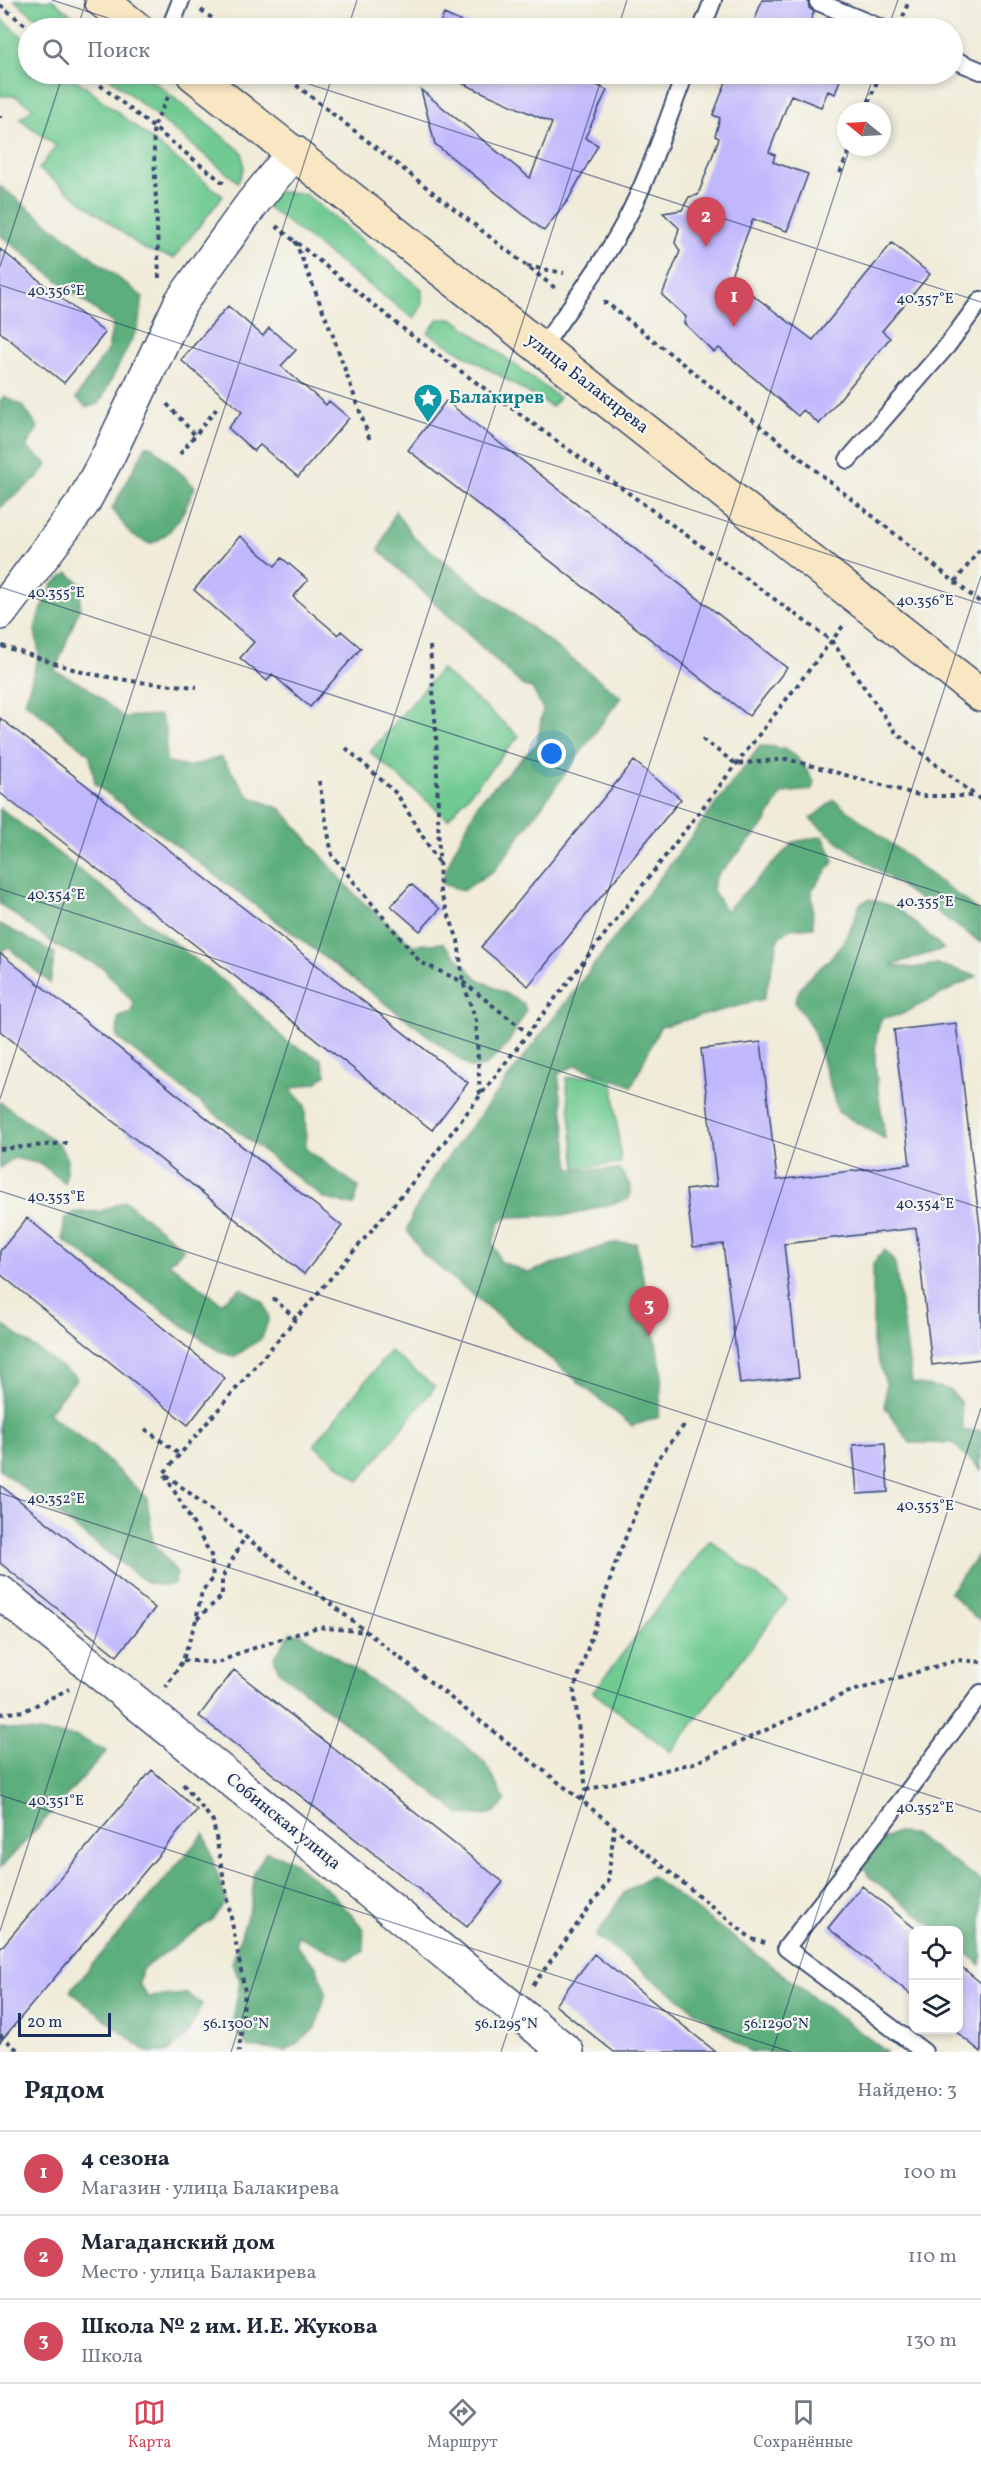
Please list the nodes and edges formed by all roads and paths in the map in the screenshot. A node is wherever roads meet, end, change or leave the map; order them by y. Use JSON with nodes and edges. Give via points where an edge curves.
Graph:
{"nodes":[{"id":1,"x":101,"y":0,"type":"edge"},
{"id":2,"x":182,"y":0,"type":"edge"},
{"id":3,"x":713,"y":0,"type":"edge"},
{"id":4,"x":909,"y":0,"type":"edge"},
{"id":5,"x":818,"y":2,"type":"dead end"},
{"id":6,"x":0,"y":5,"type":"edge"},
{"id":7,"x":198,"y":7,"type":"dead end"},
{"id":8,"x":124,"y":18,"type":"edge"},
{"id":9,"x":174,"y":18,"type":"edge"},
{"id":10,"x":212,"y":18,"type":"edge"},
{"id":11,"x":706,"y":18,"type":"edge"},
{"id":12,"x":857,"y":18,"type":"edge"},
{"id":13,"x":902,"y":18,"type":"edge"},
{"id":14,"x":18,"y":19,"type":"edge"},
{"id":15,"x":963,"y":64,"type":"edge"},
{"id":16,"x":981,"y":71,"type":"edge"},
{"id":17,"x":99,"y":84,"type":"edge"},
{"id":18,"x":206,"y":84,"type":"edge"},
{"id":19,"x":295,"y":84,"type":"edge"},
{"id":20,"x":681,"y":84,"type":"edge"},
{"id":21,"x":876,"y":84,"type":"edge"},
{"id":22,"x":169,"y":95,"type":"dead end"},
{"id":23,"x":869,"y":102,"type":"edge"},
{"id":24,"x":153,"y":127,"type":"junction"},
{"id":25,"x":294,"y":152,"type":"junction"},
{"id":26,"x":847,"y":156,"type":"edge"},
{"id":27,"x":840,"y":173,"type":"dead end"},
{"id":28,"x":251,"y":205,"type":"junction"},
{"id":29,"x":295,"y":241,"type":"junction"},
{"id":30,"x":526,"y":265,"type":"junction"},
{"id":31,"x":592,"y":279,"type":"junction"},
{"id":32,"x":159,"y":285,"type":"dead end"},
{"id":33,"x":981,"y":300,"type":"edge"},
{"id":34,"x":573,"y":302,"type":"junction"},
{"id":35,"x":542,"y":348,"type":"junction"},
{"id":36,"x":218,"y":407,"type":"dead end"},
{"id":37,"x":371,"y":443,"type":"dead end"},
{"id":38,"x":180,"y":454,"type":"dead end"},
{"id":39,"x":848,"y":460,"type":"dead end"},
{"id":40,"x":981,"y":548,"type":"edge"},
{"id":41,"x":955,"y":582,"type":"junction"},
{"id":42,"x":862,"y":601,"type":"junction"},
{"id":43,"x":981,"y":603,"type":"edge"},
{"id":44,"x":0,"y":613,"type":"edge"},
{"id":45,"x":832,"y":641,"type":"junction"},
{"id":46,"x":0,"y":646,"type":"edge"},
{"id":47,"x":430,"y":646,"type":"dead end"},
{"id":48,"x":197,"y":687,"type":"dead end"},
{"id":49,"x":981,"y":695,"type":"edge"},
{"id":50,"x":702,"y":739,"type":"dead end"},
{"id":51,"x":346,"y":748,"type":"dead end"},
{"id":52,"x":736,"y":765,"type":"junction"},
{"id":53,"x":319,"y":781,"type":"dead end"},
{"id":54,"x":975,"y":796,"type":"junction"},
{"id":55,"x":981,"y":800,"type":"edge"},
{"id":56,"x":440,"y":864,"type":"junction"},
{"id":57,"x":463,"y":982,"type":"junction"},
{"id":58,"x":529,"y":1034,"type":"junction"},
{"id":59,"x":480,"y":1096,"type":"junction"},
{"id":60,"x":67,"y":1143,"type":"dead end"},
{"id":61,"x":0,"y":1149,"type":"edge"},
{"id":62,"x":273,"y":1298,"type":"dead end"},
{"id":63,"x":296,"y":1318,"type":"junction"},
{"id":64,"x":685,"y":1424,"type":"dead end"},
{"id":65,"x":145,"y":1429,"type":"dead end"},
{"id":66,"x":178,"y":1454,"type":"junction"},
{"id":67,"x":164,"y":1473,"type":"junction"},
{"id":68,"x":245,"y":1537,"type":"junction"},
{"id":69,"x":0,"y":1592,"type":"edge"},
{"id":70,"x":196,"y":1620,"type":"junction"},
{"id":71,"x":366,"y":1632,"type":"junction"},
{"id":72,"x":183,"y":1659,"type":"junction"},
{"id":73,"x":981,"y":1662,"type":"edge"},
{"id":74,"x":100,"y":1674,"type":"junction"},
{"id":75,"x":981,"y":1693,"type":"edge"},
{"id":76,"x":0,"y":1714,"type":"edge"},
{"id":77,"x":160,"y":1721,"type":"junction"},
{"id":78,"x":586,"y":1790,"type":"junction"},
{"id":79,"x":581,"y":1800,"type":"junction"},
{"id":80,"x":614,"y":1828,"type":"junction"},
{"id":81,"x":786,"y":1948,"type":"junction"},
{"id":82,"x":513,"y":2010,"type":"junction"},
{"id":83,"x":0,"y":2035,"type":"edge"},
{"id":84,"x":20,"y":2052,"type":"edge"},
{"id":85,"x":239,"y":2052,"type":"edge"},
{"id":86,"x":567,"y":2052,"type":"edge"},
{"id":87,"x":924,"y":2052,"type":"edge"}],
"edges":[{"from":1,"to":8,"type":"street"},
{"from":2,"to":9,"type":"lane"},
{"from":3,"to":11,"type":"lane"},
{"from":4,"to":13,"type":"path"},
{"from":5,"to":12,"type":"lane"},
{"from":6,"to":14,"type":"path"},
{"from":7,"to":10,"type":"path"},
{"from":15,"to":16,"type":"lane"},
{"from":17,"to":24,"type":"path"},
{"from":18,"to":25,"type":"street","name":"улица Балакирева"},
{"from":19,"to":30,"type":"path"},
{"from":20,"to":31,"type":"lane","via":[[638,196]]},
{"from":21,"to":23,"type":"path"},
{"from":22,"to":24,"type":"path"},
{"from":24,"to":28,"type":"path"},
{"from":24,"to":32,"type":"path"},
{"from":25,"to":28,"type":"street"},
{"from":25,"to":35,"type":"street","name":"улица Балакирева"},
{"from":26,"to":27,"type":"path"},
{"from":28,"to":29,"type":"path"},
{"from":28,"to":44,"type":"street","via":[[181,302],[83,503]]},
{"from":29,"to":37,"type":"path"},
{"from":29,"to":45,"type":"path","via":[[411,335]]},
{"from":30,"to":31,"type":"path"},
{"from":30,"to":34,"type":"path"},
{"from":31,"to":34,"type":"lane"},
{"from":33,"to":39,"type":"lane","via":[[947,346]]},
{"from":34,"to":35,"type":"lane"},
{"from":34,"to":41,"type":"path","via":[[607,303]]},
{"from":35,"to":42,"type":"street","name":"улица Балакирева"},
{"from":36,"to":38,"type":"path"},
{"from":40,"to":41,"type":"path"},
{"from":41,"to":43,"type":"path"},
{"from":42,"to":45,"type":"path"},
{"from":42,"to":49,"type":"street","name":"улица Балакирева"},
{"from":45,"to":52,"type":"path"},
{"from":45,"to":54,"type":"path","via":[[896,733]]},
{"from":46,"to":48,"type":"path","via":[[85,673]]},
{"from":47,"to":56,"type":"path"},
{"from":50,"to":52,"type":"path"},
{"from":51,"to":56,"type":"path","via":[[398,794]]},
{"from":52,"to":54,"type":"path","via":[[787,759],[922,796]]},
{"from":52,"to":58,"type":"path"},
{"from":53,"to":57,"type":"path","via":[[332,855],[420,962]]},
{"from":54,"to":55,"type":"path"},
{"from":56,"to":57,"type":"path","via":[[440,892],[458,940]]},
{"from":57,"to":58,"type":"path"},
{"from":57,"to":59,"type":"path","via":[[476,1022]]},
{"from":58,"to":59,"type":"path"},
{"from":59,"to":63,"type":"path","via":[[418,1176]]},
{"from":60,"to":61,"type":"path"},
{"from":62,"to":63,"type":"path"},
{"from":63,"to":66,"type":"path"},
{"from":64,"to":78,"type":"path","via":[[656,1461],[617,1559],[574,1690]]},
{"from":65,"to":66,"type":"path"},
{"from":66,"to":67,"type":"path"},
{"from":67,"to":68,"type":"path"},
{"from":67,"to":70,"type":"path","via":[[211,1555],[213,1579],[202,1592]]},
{"from":68,"to":70,"type":"path","via":[[222,1578],[222,1596]]},
{"from":68,"to":71,"type":"path"},
{"from":69,"to":74,"type":"street","name":"Собинская улица"},
{"from":70,"to":72,"type":"path"},
{"from":71,"to":72,"type":"path","via":[[318,1627],[218,1663]]},
{"from":71,"to":79,"type":"path"},
{"from":72,"to":77,"type":"path"},
{"from":73,"to":78,"type":"path","via":[[958,1660],[846,1693],[697,1762]]},
{"from":74,"to":76,"type":"path","via":[[24,1711]]},
{"from":74,"to":77,"type":"street","name":"Собинская улица"},
{"from":75,"to":81,"type":"lane"},
{"from":77,"to":82,"type":"street","name":"Собинская улица"},
{"from":77,"to":85,"type":"path","via":[[175,1775],[213,1821],[245,1992]]},
{"from":78,"to":79,"type":"path"},
{"from":79,"to":80,"type":"path"},
{"from":80,"to":81,"type":"path","via":[[752,1939]]},
{"from":80,"to":82,"type":"path","via":[[608,1882]]},
{"from":81,"to":87,"type":"lane"},
{"from":82,"to":86,"type":"street","name":"Собинская улица"},
{"from":83,"to":84,"type":"path"}]}
